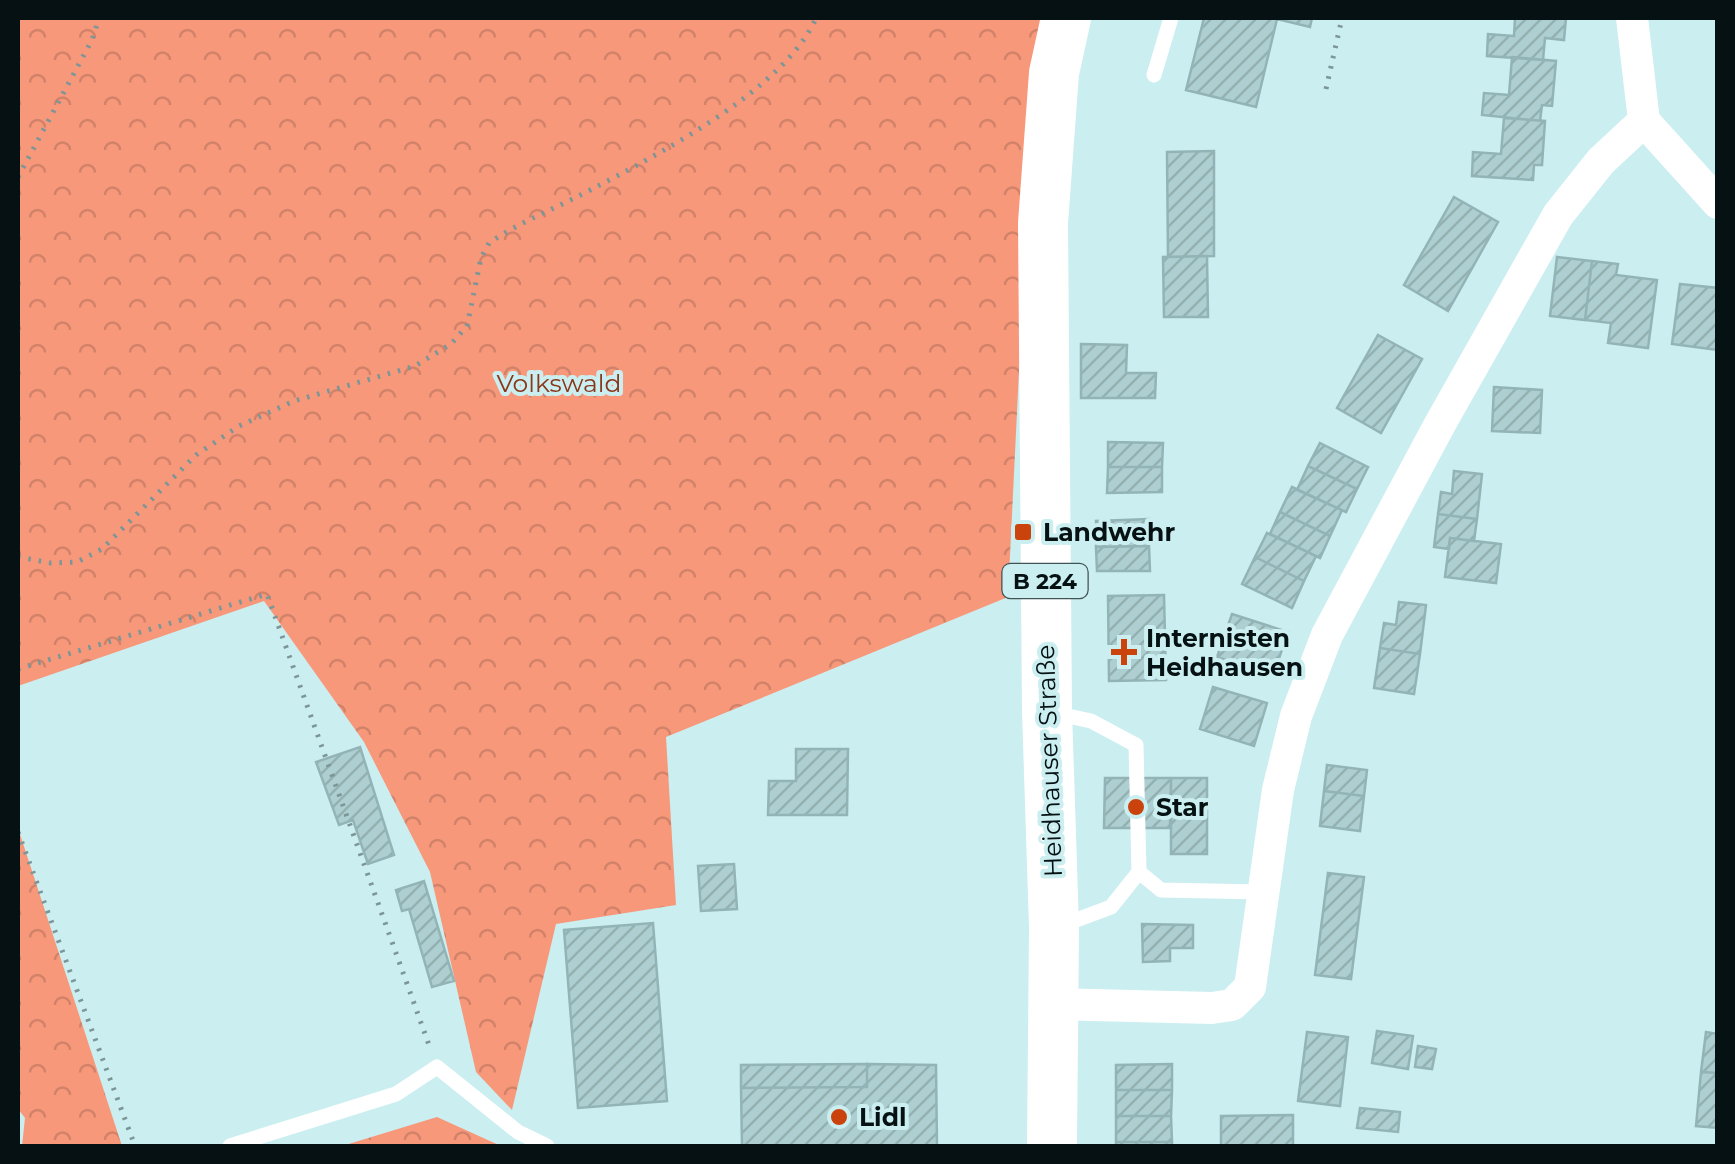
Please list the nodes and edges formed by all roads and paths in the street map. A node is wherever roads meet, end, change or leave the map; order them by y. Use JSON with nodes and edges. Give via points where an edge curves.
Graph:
{"nodes":[{"id":1,"x":100,"y":18,"type":"edge"},
{"id":2,"x":816,"y":18,"type":"edge"},
{"id":3,"x":1066,"y":18,"type":"edge"},
{"id":4,"x":1172,"y":18,"type":"edge"},
{"id":5,"x":1342,"y":18,"type":"edge"},
{"id":6,"x":1632,"y":18,"type":"edge"},
{"id":7,"x":1154,"y":76,"type":"dead end"},
{"id":8,"x":1326,"y":89,"type":"dead end"},
{"id":9,"x":1644,"y":121,"type":"junction"},
{"id":10,"x":18,"y":177,"type":"edge"},
{"id":11,"x":1718,"y":203,"type":"edge"},
{"id":12,"x":18,"y":557,"type":"edge"},
{"id":13,"x":18,"y":669,"type":"edge"},
{"id":14,"x":1047,"y":711,"type":"junction"},
{"id":15,"x":18,"y":832,"type":"edge"},
{"id":16,"x":1139,"y":872,"type":"junction"},
{"id":17,"x":1262,"y":892,"type":"junction"},
{"id":18,"x":1054,"y":926,"type":"junction"},
{"id":19,"x":1052,"y":1004,"type":"junction"},
{"id":20,"x":437,"y":1067,"type":"junction"},
{"id":21,"x":135,"y":1146,"type":"edge"},
{"id":22,"x":230,"y":1146,"type":"edge"},
{"id":23,"x":547,"y":1146,"type":"edge"},
{"id":24,"x":1052,"y":1146,"type":"edge"}],
"edges":[{"from":1,"to":10,"type":"path"},
{"from":2,"to":12,"type":"path","via":[[768,80],[635,165],[489,243],[467,326],[451,344],[415,366],[294,401],[239,426],[196,455],[102,550],[77,562]]},
{"from":3,"to":14,"type":"main road","name":"Heidhauser Straße","number":"B 224","via":[[1054,73],[1042,223]]},
{"from":4,"to":7,"type":"lane"},
{"from":5,"to":8,"type":"path"},
{"from":6,"to":9,"type":"street"},
{"from":9,"to":11,"type":"street"},
{"from":9,"to":17,"type":"street","via":[[1558,215],[1327,635],[1292,734]]},
{"from":13,"to":20,"type":"path","via":[[266,594]]},
{"from":14,"to":16,"type":"lane","via":[[1091,721],[1136,745]]},
{"from":14,"to":18,"type":"main road","name":"Heidhauser Straße","number":"B 224"},
{"from":15,"to":21,"type":"path"},
{"from":16,"to":17,"type":"lane","via":[[1161,890]]},
{"from":16,"to":18,"type":"lane","via":[[1111,907]]},
{"from":17,"to":19,"type":"street","via":[[1250,987],[1232,1005]]},
{"from":18,"to":19,"type":"main road","name":"Heidhauser Straße","number":"B 224"},
{"from":19,"to":24,"type":"main road","name":"Heidhauser Straße","number":"B 224"},
{"from":20,"to":22,"type":"lane","via":[[396,1094]]},
{"from":20,"to":23,"type":"lane","via":[[518,1132]]}]}
